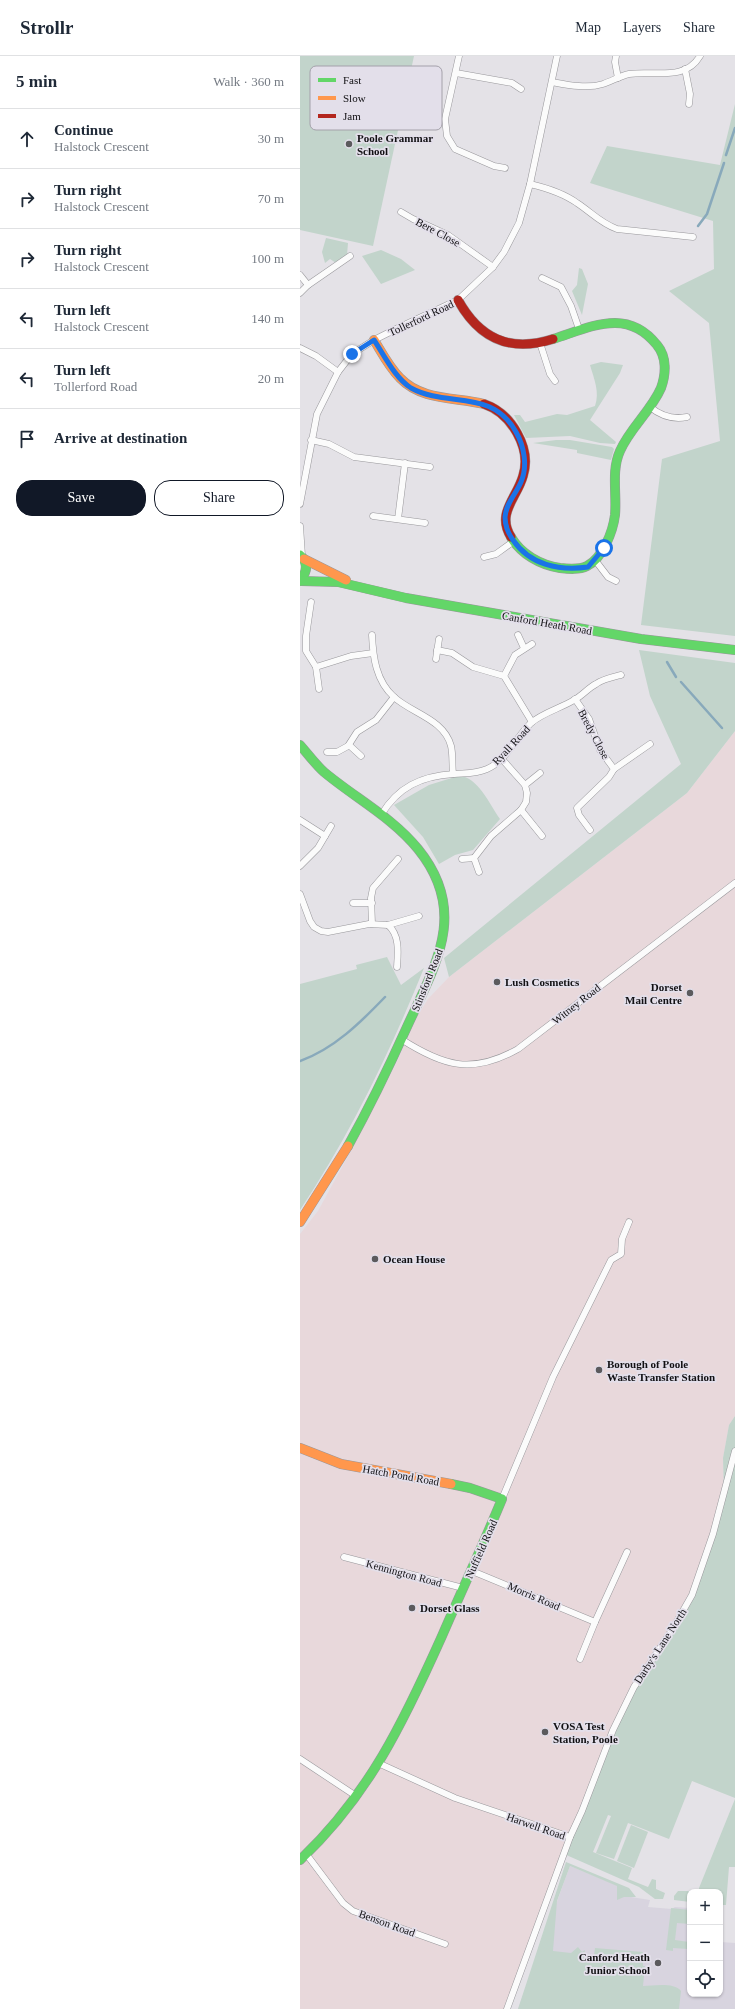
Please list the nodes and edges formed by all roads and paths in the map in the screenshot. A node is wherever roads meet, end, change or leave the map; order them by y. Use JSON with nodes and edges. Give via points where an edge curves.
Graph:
{"nodes":[{"id":1,"x":459,"y":56,"type":"edge"},
{"id":2,"x":557,"y":56,"type":"edge"},
{"id":3,"x":616,"y":56,"type":"edge"},
{"id":4,"x":700,"y":56,"type":"edge"},
{"id":5,"x":685,"y":69,"type":"junction"},
{"id":6,"x":456,"y":73,"type":"junction"},
{"id":7,"x":618,"y":78,"type":"junction"},
{"id":8,"x":552,"y":82,"type":"junction"},
{"id":9,"x":521,"y":89,"type":"dead end"},
{"id":10,"x":690,"y":104,"type":"dead end"},
{"id":11,"x":505,"y":168,"type":"dead end"},
{"id":12,"x":530,"y":184,"type":"junction"},
{"id":13,"x":401,"y":212,"type":"dead end"},
{"id":14,"x":693,"y":237,"type":"dead end"},
{"id":15,"x":350,"y":256,"type":"dead end"},
{"id":16,"x":329,"y":262,"type":"dead end"},
{"id":17,"x":493,"y":267,"type":"junction"},
{"id":18,"x":333,"y":268,"type":"junction"},
{"id":19,"x":300,"y":275,"type":"edge"},
{"id":20,"x":542,"y":278,"type":"dead end"},
{"id":21,"x":308,"y":285,"type":"junction"},
{"id":22,"x":300,"y":293,"type":"edge"},
{"id":23,"x":458,"y":300,"type":"junction"},
{"id":24,"x":579,"y":329,"type":"junction"},
{"id":25,"x":374,"y":340,"type":"junction"},
{"id":26,"x":540,"y":343,"type":"junction"},
{"id":27,"x":300,"y":348,"type":"edge"},
{"id":28,"x":338,"y":372,"type":"junction"},
{"id":29,"x":555,"y":381,"type":"dead end"},
{"id":30,"x":650,"y":407,"type":"junction"},
{"id":31,"x":687,"y":417,"type":"dead end"},
{"id":32,"x":311,"y":440,"type":"junction"},
{"id":33,"x":405,"y":463,"type":"junction"},
{"id":34,"x":430,"y":467,"type":"dead end"},
{"id":35,"x":300,"y":504,"type":"edge"},
{"id":36,"x":373,"y":516,"type":"dead end"},
{"id":37,"x":398,"y":519,"type":"junction"},
{"id":38,"x":425,"y":523,"type":"dead end"},
{"id":39,"x":300,"y":526,"type":"edge"},
{"id":40,"x":514,"y":541,"type":"junction"},
{"id":41,"x":302,"y":557,"type":"edge"},
{"id":42,"x":484,"y":557,"type":"dead end"},
{"id":43,"x":595,"y":560,"type":"junction"},
{"id":44,"x":300,"y":581,"type":"edge"},
{"id":45,"x":616,"y":581,"type":"dead end"},
{"id":46,"x":360,"y":586,"type":"junction"},
{"id":47,"x":311,"y":602,"type":"dead end"},
{"id":48,"x":372,"y":635,"type":"dead end"},
{"id":49,"x":518,"y":635,"type":"dead end"},
{"id":50,"x":439,"y":639,"type":"dead end"},
{"id":51,"x":532,"y":644,"type":"dead end"},
{"id":52,"x":524,"y":648,"type":"junction"},
{"id":53,"x":437,"y":650,"type":"junction"},
{"id":54,"x":735,"y":650,"type":"edge"},
{"id":55,"x":372,"y":653,"type":"junction"},
{"id":56,"x":436,"y":659,"type":"dead end"},
{"id":57,"x":316,"y":667,"type":"junction"},
{"id":58,"x":622,"y":675,"type":"dead end"},
{"id":59,"x":504,"y":676,"type":"junction"},
{"id":60,"x":319,"y":689,"type":"dead end"},
{"id":61,"x":394,"y":697,"type":"junction"},
{"id":62,"x":575,"y":699,"type":"junction"},
{"id":63,"x":532,"y":722,"type":"junction"},
{"id":64,"x":650,"y":744,"type":"dead end"},
{"id":65,"x":300,"y":745,"type":"edge"},
{"id":66,"x":349,"y":745,"type":"junction"},
{"id":67,"x":327,"y":752,"type":"dead end"},
{"id":68,"x":361,"y":756,"type":"dead end"},
{"id":69,"x":502,"y":758,"type":"junction"},
{"id":70,"x":614,"y":769,"type":"junction"},
{"id":71,"x":540,"y":773,"type":"dead end"},
{"id":72,"x":453,"y":774,"type":"junction"},
{"id":73,"x":525,"y":785,"type":"junction"},
{"id":74,"x":521,"y":810,"type":"junction"},
{"id":75,"x":381,"y":815,"type":"junction"},
{"id":76,"x":300,"y":820,"type":"edge"},
{"id":77,"x":331,"y":826,"type":"dead end"},
{"id":78,"x":590,"y":830,"type":"dead end"},
{"id":79,"x":325,"y":836,"type":"junction"},
{"id":80,"x":542,"y":836,"type":"dead end"},
{"id":81,"x":474,"y":858,"type":"junction"},
{"id":82,"x":398,"y":859,"type":"dead end"},
{"id":83,"x":462,"y":859,"type":"dead end"},
{"id":84,"x":300,"y":866,"type":"edge"},
{"id":85,"x":479,"y":872,"type":"dead end"},
{"id":86,"x":735,"y":883,"type":"edge"},
{"id":87,"x":300,"y":894,"type":"edge"},
{"id":88,"x":353,"y":903,"type":"dead end"},
{"id":89,"x":372,"y":903,"type":"junction"},
{"id":90,"x":419,"y":916,"type":"dead end"},
{"id":91,"x":372,"y":924,"type":"junction"},
{"id":92,"x":388,"y":925,"type":"junction"},
{"id":93,"x":397,"y":967,"type":"dead end"},
{"id":94,"x":401,"y":1039,"type":"junction"},
{"id":95,"x":300,"y":1222,"type":"edge"},
{"id":96,"x":629,"y":1222,"type":"dead end"},
{"id":97,"x":300,"y":1448,"type":"edge"},
{"id":98,"x":735,"y":1451,"type":"edge"},
{"id":99,"x":502,"y":1498,"type":"junction"},
{"id":100,"x":627,"y":1552,"type":"dead end"},
{"id":101,"x":344,"y":1557,"type":"dead end"},
{"id":102,"x":472,"y":1571,"type":"junction"},
{"id":103,"x":463,"y":1588,"type":"junction"},
{"id":104,"x":595,"y":1622,"type":"junction"},
{"id":105,"x":580,"y":1659,"type":"dead end"},
{"id":106,"x":300,"y":1759,"type":"edge"},
{"id":107,"x":378,"y":1763,"type":"junction"},
{"id":108,"x":356,"y":1796,"type":"junction"},
{"id":109,"x":570,"y":1837,"type":"junction"},
{"id":110,"x":303,"y":1858,"type":"edge"},
{"id":111,"x":445,"y":1944,"type":"dead end"},
{"id":112,"x":507,"y":2009,"type":"edge"}],
"edges":[{"from":1,"to":6,"type":"street"},
{"from":2,"to":8,"type":"street","name":"Tollerford Road"},
{"from":3,"to":7,"type":"street","via":[[614,62]]},
{"from":4,"to":5,"type":"street","via":[[692,66]]},
{"from":5,"to":7,"type":"street","via":[[671,74],[631,74]]},
{"from":5,"to":10,"type":"street"},
{"from":6,"to":9,"type":"street","via":[[512,83]]},
{"from":6,"to":11,"type":"street","via":[[445,119],[449,141],[455,149],[464,154]]},
{"from":7,"to":8,"type":"street","via":[[604,84],[587,86]]},
{"from":8,"to":12,"type":"street","name":"Tollerford Road"},
{"from":12,"to":14,"type":"street","via":[[558,192],[578,203],[605,225]]},
{"from":12,"to":17,"type":"street","name":"Tollerford Road","via":[[519,223]]},
{"from":13,"to":17,"type":"street","name":"Bere Close","via":[[448,235]]},
{"from":15,"to":18,"type":"street"},
{"from":16,"to":18,"type":"street"},
{"from":17,"to":23,"type":"street","name":"Tollerford Road"},
{"from":18,"to":21,"type":"street"},
{"from":19,"to":21,"type":"street"},
{"from":20,"to":24,"type":"street","via":[[561,287]]},
{"from":21,"to":22,"type":"street"},
{"from":23,"to":25,"type":"street","name":"Tollerford Road"},
{"from":23,"to":26,"type":"street","via":[[482,333],[516,344]]},
{"from":24,"to":26,"type":"street"},
{"from":24,"to":30,"type":"street","via":[[607,323],[622,323],[634,326],[654,339],[664,357],[665,370],[663,385]]},
{"from":25,"to":28,"type":"street","name":"Tollerford Road","via":[[352,354]]},
{"from":25,"to":40,"type":"street","via":[[399,376],[411,388],[490,407],[511,423],[524,458],[521,482],[507,506],[505,516],[508,531]]},
{"from":26,"to":29,"type":"street","via":[[550,374]]},
{"from":27,"to":28,"type":"street"},
{"from":28,"to":32,"type":"street","name":"Tollerford Road","via":[[321,404]]},
{"from":30,"to":31,"type":"street","via":[[660,414],[677,419]]},
{"from":30,"to":43,"type":"street","via":[[627,435],[621,448],[614,475],[614,518],[604,548]]},
{"from":32,"to":33,"type":"street","via":[[329,444],[354,456]]},
{"from":32,"to":35,"type":"street","name":"Tollerford Road"},
{"from":33,"to":34,"type":"street"},
{"from":33,"to":37,"type":"street"},
{"from":36,"to":37,"type":"street"},
{"from":37,"to":38,"type":"street"},
{"from":39,"to":41,"type":"street"},
{"from":40,"to":42,"type":"street","via":[[496,554]]},
{"from":40,"to":43,"type":"street","via":[[524,554],[555,567],[588,567]]},
{"from":41,"to":44,"type":"street","via":[[306,573]]},
{"from":41,"to":46,"type":"street","name":"Canford Heath Road"},
{"from":43,"to":45,"type":"street","via":[[608,577]]},
{"from":44,"to":46,"type":"street","name":"Canford Heath Road","via":[[330,581]]},
{"from":46,"to":54,"type":"street","name":"Canford Heath Road","via":[[406,598],[641,639]]},
{"from":47,"to":57,"type":"street","via":[[306,651]]},
{"from":48,"to":55,"type":"street"},
{"from":49,"to":52,"type":"street"},
{"from":50,"to":53,"type":"street"},
{"from":51,"to":52,"type":"street"},
{"from":52,"to":59,"type":"street","via":[[516,655]]},
{"from":53,"to":56,"type":"street"},
{"from":53,"to":59,"type":"street","via":[[452,654],[473,667]]},
{"from":55,"to":57,"type":"street","via":[[351,656]]},
{"from":55,"to":61,"type":"street","via":[[379,675]]},
{"from":57,"to":60,"type":"street"},
{"from":58,"to":62,"type":"street","name":"Ryall Road","via":[[597,683]]},
{"from":59,"to":63,"type":"street"},
{"from":61,"to":66,"type":"street","via":[[376,720],[357,732]]},
{"from":61,"to":72,"type":"street","via":[[435,723],[446,734],[451,746]]},
{"from":62,"to":63,"type":"street","name":"Ryall Road"},
{"from":62,"to":70,"type":"street","name":"Bredy Close","via":[[589,720],[600,750]]},
{"from":63,"to":69,"type":"street","name":"Ryall Road"},
{"from":64,"to":70,"type":"street","name":"Bredy Close"},
{"from":65,"to":75,"type":"street","name":"Stinsford Road","via":[[324,772]]},
{"from":66,"to":67,"type":"street","via":[[336,752]]},
{"from":66,"to":68,"type":"street"},
{"from":69,"to":72,"type":"street","name":"Ryall Road","via":[[477,773]]},
{"from":69,"to":73,"type":"street"},
{"from":70,"to":78,"type":"street","name":"Bredy Close","via":[[577,808],[578,815]]},
{"from":71,"to":73,"type":"street"},
{"from":72,"to":75,"type":"street","name":"Ryall Road","via":[[419,780],[408,785],[388,803]]},
{"from":73,"to":74,"type":"street","via":[[526,802]]},
{"from":74,"to":80,"type":"street"},
{"from":74,"to":81,"type":"street","via":[[491,836]]},
{"from":75,"to":94,"type":"street","name":"Stinsford Road","via":[[401,830],[417,847],[429,864],[442,901],[440,949]]},
{"from":76,"to":79,"type":"street"},
{"from":77,"to":79,"type":"street"},
{"from":79,"to":84,"type":"street","via":[[307,861]]},
{"from":81,"to":83,"type":"street"},
{"from":81,"to":85,"type":"street"},
{"from":82,"to":89,"type":"street","via":[[373,888]]},
{"from":86,"to":94,"type":"street","name":"Witney Road","via":[[518,1049],[504,1057],[489,1063],[456,1064],[431,1056]]},
{"from":87,"to":91,"type":"street","via":[[310,921],[321,931]]},
{"from":88,"to":89,"type":"street"},
{"from":89,"to":91,"type":"street"},
{"from":90,"to":92,"type":"street"},
{"from":91,"to":92,"type":"street"},
{"from":92,"to":93,"type":"street","via":[[396,938]]},
{"from":94,"to":95,"type":"street","name":"Stinsford Road","via":[[353,1136],[316,1200]]},
{"from":96,"to":99,"type":"street","name":"Nuffield Road","via":[[622,1238],[621,1254],[611,1260],[553,1377]]},
{"from":97,"to":99,"type":"street","name":"Hatch Pond Road","via":[[341,1464],[470,1488]]},
{"from":98,"to":109,"type":"street","name":"Darby's Lane North","via":[[713,1534],[692,1595],[634,1687],[613,1730]]},
{"from":99,"to":102,"type":"street","name":"Nuffield Road"},
{"from":100,"to":104,"type":"street"},
{"from":101,"to":103,"type":"street","name":"Kennington Road"},
{"from":102,"to":103,"type":"street","name":"Nuffield Road"},
{"from":102,"to":104,"type":"street","name":"Morris Road"},
{"from":103,"to":107,"type":"street","name":"Nuffield Road","via":[[418,1688]]},
{"from":104,"to":105,"type":"street"},
{"from":106,"to":108,"type":"street"},
{"from":107,"to":108,"type":"street","name":"Nuffield Road"},
{"from":107,"to":109,"type":"street","name":"Harwell Road","via":[[462,1801]]},
{"from":108,"to":110,"type":"street","name":"Nuffield Road","via":[[323,1838]]},
{"from":109,"to":112,"type":"street","name":"Harwell Road"},
{"from":110,"to":111,"type":"street","name":"Benson Road","via":[[353,1911]]}]}
